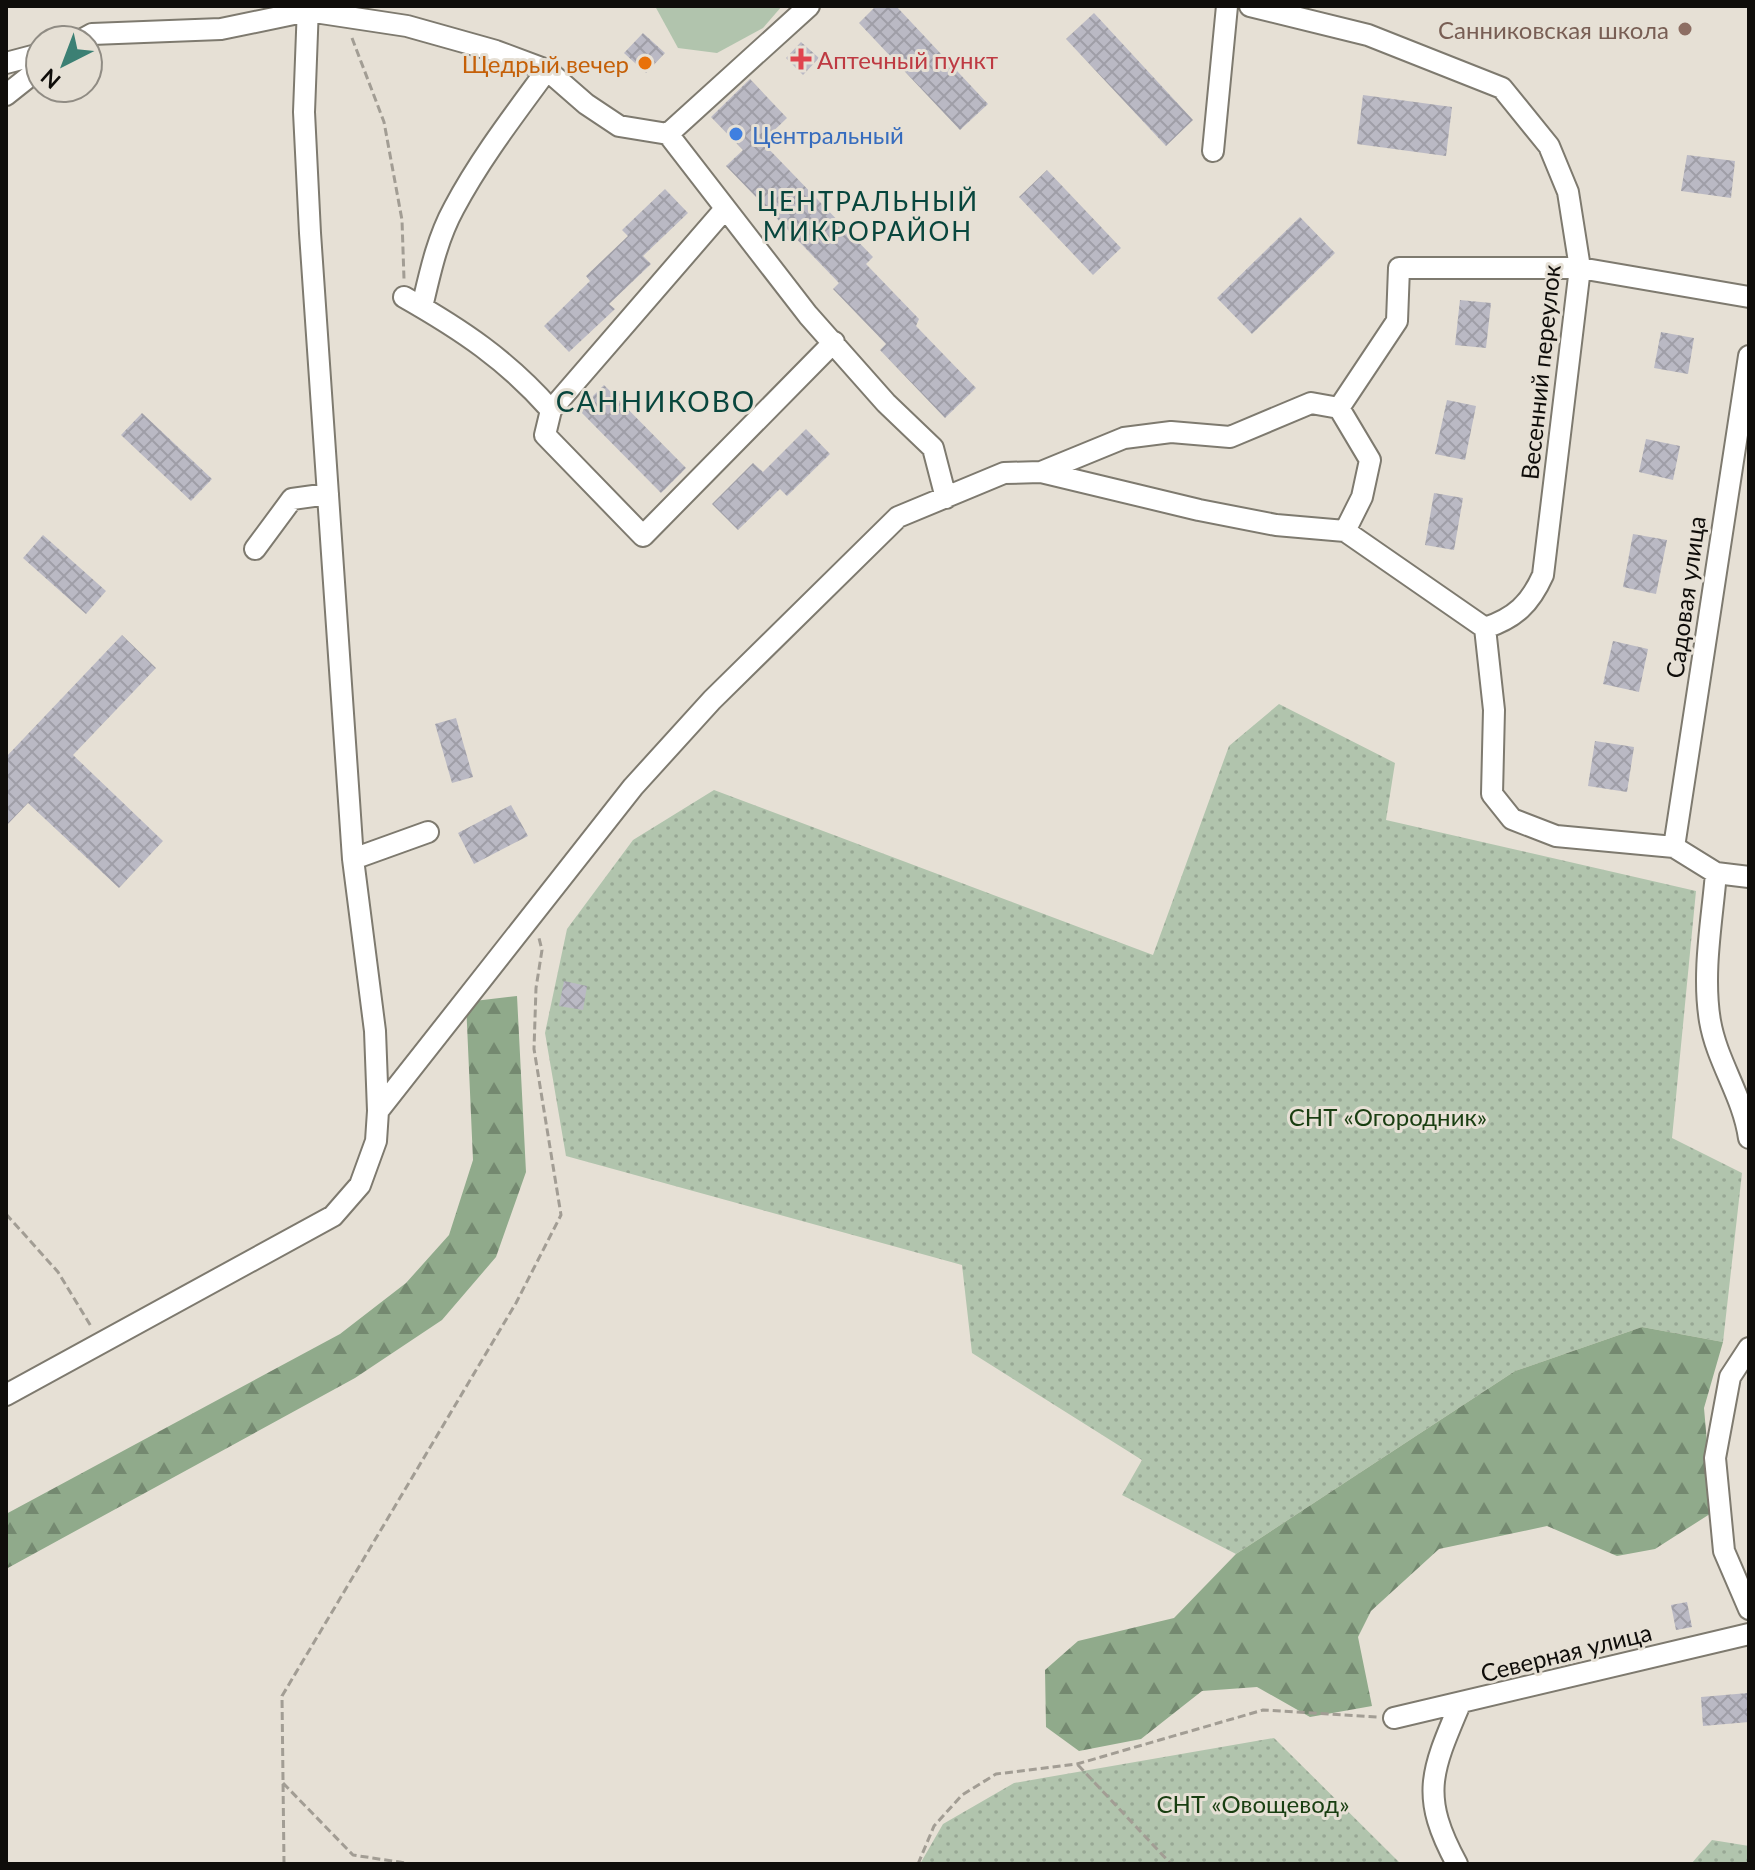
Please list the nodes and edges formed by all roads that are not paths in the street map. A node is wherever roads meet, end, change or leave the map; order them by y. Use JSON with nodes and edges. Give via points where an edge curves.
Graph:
{"nodes":[{"id":1,"x":809,"y":6,"type":"edge"},
{"id":2,"x":1227,"y":6,"type":"edge"},
{"id":3,"x":1250,"y":6,"type":"edge"},
{"id":4,"x":308,"y":8,"type":"edge"},
{"id":5,"x":104,"y":34,"type":"edge"},
{"id":6,"x":547,"y":70,"type":"junction"},
{"id":7,"x":24,"y":81,"type":"edge"},
{"id":8,"x":6,"y":95,"type":"edge"},
{"id":9,"x":668,"y":134,"type":"junction"},
{"id":10,"x":1213,"y":151,"type":"dead end"},
{"id":11,"x":724,"y":210,"type":"junction"},
{"id":12,"x":1580,"y":268,"type":"junction"},
{"id":13,"x":1749,"y":297,"type":"edge"},
{"id":14,"x":834,"y":342,"type":"junction"},
{"id":15,"x":1749,"y":356,"type":"edge"},
{"id":16,"x":1339,"y":408,"type":"junction"},
{"id":17,"x":551,"y":410,"type":"junction"},
{"id":18,"x":1041,"y":472,"type":"junction"},
{"id":19,"x":328,"y":494,"type":"junction"},
{"id":20,"x":946,"y":498,"type":"junction"},
{"id":21,"x":1345,"y":531,"type":"junction"},
{"id":22,"x":255,"y":549,"type":"dead end"},
{"id":23,"x":1485,"y":628,"type":"junction"},
{"id":24,"x":428,"y":832,"type":"dead end"},
{"id":25,"x":1674,"y":847,"type":"junction"},
{"id":26,"x":353,"y":859,"type":"junction"},
{"id":27,"x":1716,"y":873,"type":"junction"},
{"id":28,"x":1749,"y":877,"type":"edge"},
{"id":29,"x":378,"y":1111,"type":"junction"},
{"id":30,"x":1749,"y":1138,"type":"edge"},
{"id":31,"x":1749,"y":1348,"type":"edge"},
{"id":32,"x":6,"y":1395,"type":"edge"},
{"id":33,"x":1749,"y":1609,"type":"edge"},
{"id":34,"x":1749,"y":1634,"type":"edge"},
{"id":35,"x":1460,"y":1704,"type":"junction"},
{"id":36,"x":1394,"y":1718,"type":"road end"},
{"id":37,"x":1457,"y":1864,"type":"edge"}],
"edges":[{"from":1,"to":9,"type":"street"},
{"from":2,"to":10,"type":"street"},
{"from":3,"to":12,"type":"street","name":"Весенний переулок","via":[[1368,35],[1502,88],[1549,146],[1568,192]]},
{"from":4,"to":5,"type":"street","via":[[221,29]]},
{"from":4,"to":6,"type":"street","via":[[407,26]]},
{"from":4,"to":19,"type":"street","via":[[304,112]]},
{"from":6,"to":9,"type":"street","via":[[619,126]]},
{"from":6,"to":17,"type":"street","via":[[453,209],[413,302],[518,373]]},
{"from":7,"to":8,"type":"street"},
{"from":9,"to":11,"type":"street"},
{"from":11,"to":14,"type":"street"},
{"from":11,"to":17,"type":"street"},
{"from":12,"to":13,"type":"street"},
{"from":12,"to":16,"type":"street","via":[[1399,268],[1397,321]]},
{"from":12,"to":23,"type":"street","name":"Весенний переулок","via":[[1543,575],[1533,598],[1517,614]]},
{"from":14,"to":17,"type":"street","via":[[643,536],[545,435]]},
{"from":14,"to":20,"type":"street","via":[[933,448]]},
{"from":15,"to":25,"type":"street","name":"Садовая улица"},
{"from":16,"to":18,"type":"street","via":[[1311,403],[1230,437],[1171,432],[1124,438]]},
{"from":16,"to":21,"type":"street","via":[[1370,460],[1362,497]]},
{"from":18,"to":20,"type":"street","via":[[1004,473]]},
{"from":18,"to":21,"type":"street","via":[[1214,513]]},
{"from":19,"to":22,"type":"street","via":[[292,499]]},
{"from":19,"to":26,"type":"street"},
{"from":20,"to":29,"type":"street","via":[[898,517],[712,700],[633,787]]},
{"from":21,"to":23,"type":"street"},
{"from":23,"to":25,"type":"street","via":[[1494,710],[1492,794],[1512,819],[1556,836]]},
{"from":24,"to":26,"type":"street"},
{"from":25,"to":27,"type":"street"},
{"from":26,"to":29,"type":"street","via":[[375,1031]]},
{"from":27,"to":28,"type":"street"},
{"from":27,"to":30,"type":"street","via":[[1707,972],[1710,1022],[1746,1115]]},
{"from":29,"to":32,"type":"street","via":[[376,1141],[360,1185],[333,1216]]},
{"from":31,"to":33,"type":"street","via":[[1730,1377],[1715,1458],[1724,1551]]},
{"from":34,"to":35,"type":"street","name":"Северная улица"},
{"from":35,"to":36,"type":"street","name":"Северная улица"},
{"from":35,"to":37,"type":"street","via":[[1435,1764],[1432,1794],[1441,1834]]}]}
